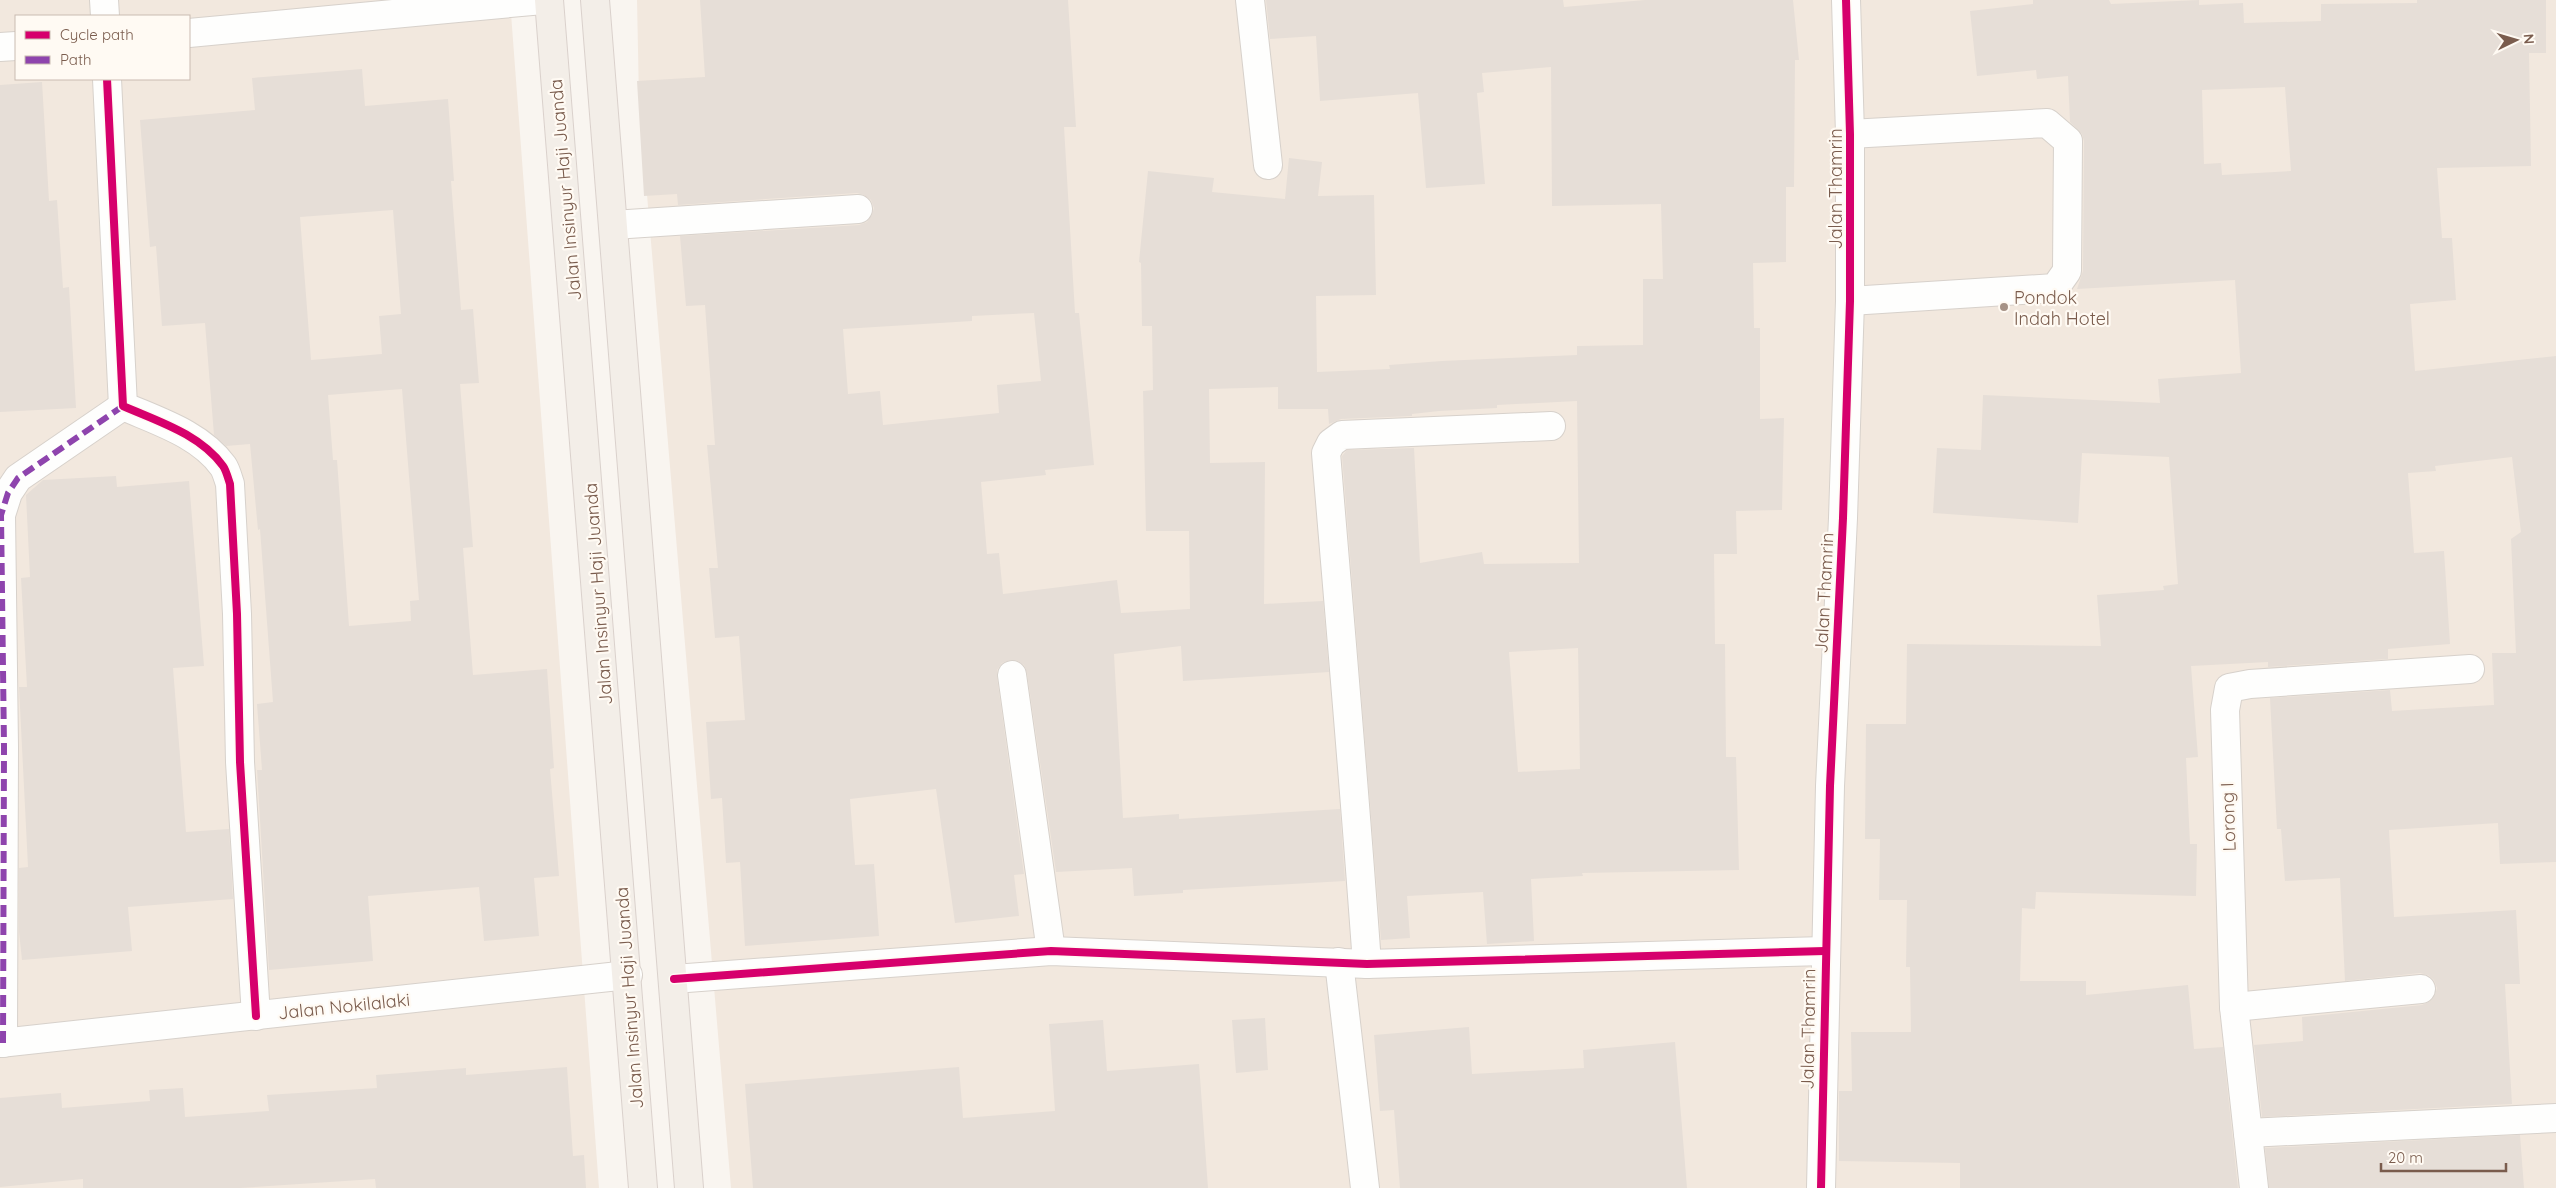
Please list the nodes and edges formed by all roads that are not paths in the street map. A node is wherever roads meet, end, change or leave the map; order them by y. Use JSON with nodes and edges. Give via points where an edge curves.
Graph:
{"nodes":[{"id":1,"x":104,"y":0,"type":"edge"},
{"id":2,"x":543,"y":0,"type":"edge"},
{"id":3,"x":549,"y":0,"type":"edge"},
{"id":4,"x":595,"y":0,"type":"edge"},
{"id":5,"x":1250,"y":0,"type":"edge"},
{"id":6,"x":1846,"y":0,"type":"edge"},
{"id":7,"x":104,"y":15,"type":"edge"},
{"id":8,"x":190,"y":33,"type":"edge"},
{"id":9,"x":15,"y":46,"type":"edge"},
{"id":10,"x":0,"y":48,"type":"edge"},
{"id":11,"x":107,"y":80,"type":"edge"},
{"id":12,"x":1850,"y":134,"type":"junction"},
{"id":13,"x":1268,"y":165,"type":"dead end"},
{"id":14,"x":858,"y":209,"type":"dead end"},
{"id":15,"x":613,"y":225,"type":"junction"},
{"id":16,"x":1850,"y":301,"type":"junction"},
{"id":17,"x":123,"y":406,"type":"junction"},
{"id":18,"x":1551,"y":426,"type":"dead end"},
{"id":19,"x":2470,"y":669,"type":"dead end"},
{"id":20,"x":1012,"y":675,"type":"dead end"},
{"id":21,"x":1051,"y":951,"type":"junction"},
{"id":22,"x":1825,"y":952,"type":"junction"},
{"id":23,"x":1339,"y":962,"type":"junction"},
{"id":24,"x":1367,"y":964,"type":"junction"},
{"id":25,"x":628,"y":975,"type":"junction"},
{"id":26,"x":674,"y":980,"type":"junction"},
{"id":27,"x":2422,"y":989,"type":"dead end"},
{"id":28,"x":2234,"y":1006,"type":"junction"},
{"id":29,"x":256,"y":1016,"type":"junction"},
{"id":30,"x":2,"y":1043,"type":"edge"},
{"id":31,"x":2556,"y":1118,"type":"edge"},
{"id":32,"x":2248,"y":1133,"type":"junction"},
{"id":33,"x":643,"y":1188,"type":"edge"},
{"id":34,"x":689,"y":1188,"type":"edge"},
{"id":35,"x":1365,"y":1188,"type":"edge"},
{"id":36,"x":1821,"y":1188,"type":"edge"},
{"id":37,"x":2254,"y":1188,"type":"edge"}],
"edges":[{"from":1,"to":7,"type":"street"},
{"from":2,"to":8,"type":"street"},
{"from":3,"to":25,"type":"main road","name":"Jalan Insinyur Haji Juanda"},
{"from":4,"to":15,"type":"main road"},
{"from":5,"to":13,"type":"street"},
{"from":6,"to":12,"type":"street","name":"Jalan Thamrin"},
{"from":9,"to":10,"type":"street"},
{"from":11,"to":17,"type":"street"},
{"from":12,"to":16,"type":"street","name":"Jalan Thamrin"},
{"from":12,"to":16,"type":"street","via":[[2047,123],[2068,140],[2067,271],[2055,288]]},
{"from":14,"to":15,"type":"street"},
{"from":15,"to":26,"type":"main road"},
{"from":16,"to":22,"type":"street","name":"Jalan Thamrin"},
{"from":17,"to":29,"type":"street","via":[[194,439],[224,466],[230,484],[240,762]]},
{"from":17,"to":30,"type":"street","via":[[18,478],[8,493],[1,515],[4,747]]},
{"from":18,"to":24,"type":"street","via":[[1342,435],[1331,443],[1326,453],[1350,719]]},
{"from":19,"to":28,"type":"street","name":"Lorong I","via":[[2229,688],[2225,710]]},
{"from":20,"to":21,"type":"street"},
{"from":21,"to":23,"type":"street"},
{"from":21,"to":26,"type":"street"},
{"from":22,"to":24,"type":"street"},
{"from":22,"to":36,"type":"street","name":"Jalan Thamrin"},
{"from":23,"to":24,"type":"street"},
{"from":23,"to":35,"type":"street"},
{"from":25,"to":29,"type":"street","name":"Jalan Nokilalaki"},
{"from":25,"to":33,"type":"main road","name":"Jalan Insinyur Haji Juanda"},
{"from":26,"to":34,"type":"main road"},
{"from":27,"to":28,"type":"street"},
{"from":28,"to":32,"type":"street","name":"Lorong I"},
{"from":29,"to":30,"type":"street","name":"Jalan Nokilalaki"},
{"from":31,"to":32,"type":"street"},
{"from":32,"to":37,"type":"street","name":"Lorong I"}]}
